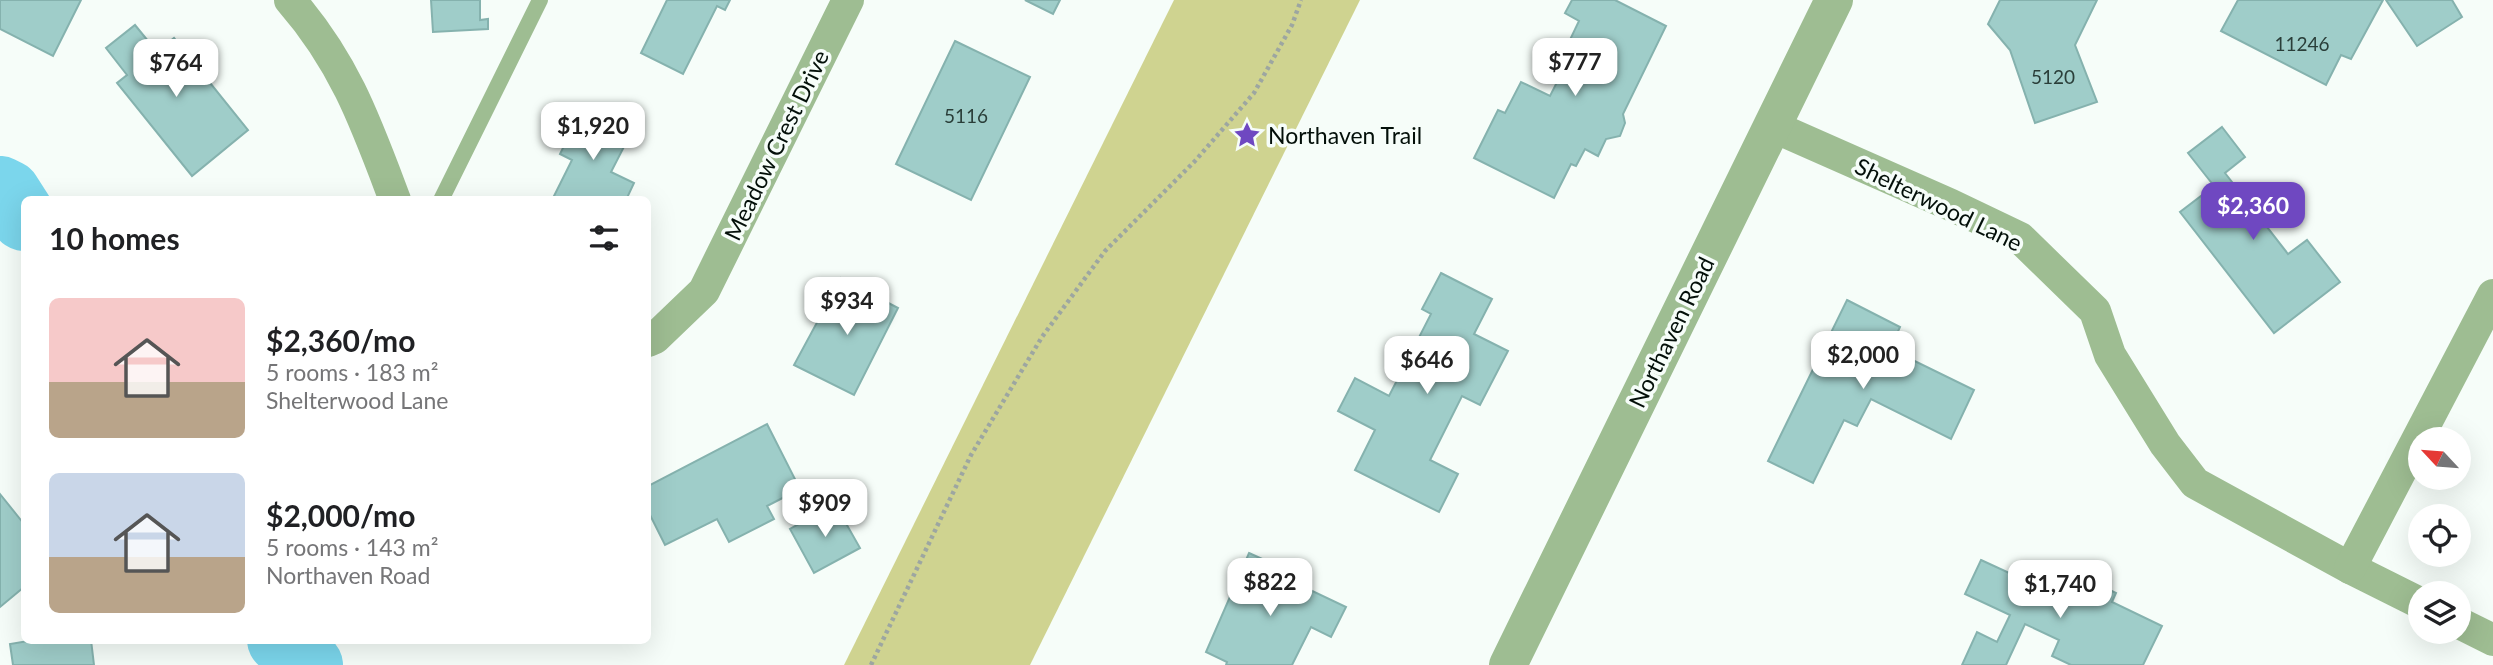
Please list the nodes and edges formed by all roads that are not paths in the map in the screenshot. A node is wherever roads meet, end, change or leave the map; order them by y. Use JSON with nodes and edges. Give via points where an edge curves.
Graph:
{"nodes":[{"id":1,"x":290,"y":0,"type":"edge"},
{"id":2,"x":540,"y":0,"type":"edge"},
{"id":3,"x":848,"y":0,"type":"edge"},
{"id":4,"x":1835,"y":0,"type":"edge"},
{"id":5,"x":1772,"y":126,"type":"junction"},
{"id":6,"x":394,"y":196,"type":"edge"},
{"id":7,"x":443,"y":196,"type":"edge"},
{"id":8,"x":2493,"y":295,"type":"edge"},
{"id":9,"x":651,"y":340,"type":"edge"},
{"id":10,"x":2350,"y":568,"type":"junction"},
{"id":11,"x":2408,"y":597,"type":"edge"},
{"id":12,"x":2471,"y":629,"type":"edge"},
{"id":13,"x":2493,"y":640,"type":"edge"},
{"id":14,"x":1508,"y":665,"type":"edge"}],
"edges":[{"from":1,"to":6,"type":"street","via":[[339,66],[364,116]]},
{"from":2,"to":7,"type":"lane"},
{"from":3,"to":9,"type":"street","name":"Meadow Crest Drive","via":[[704,291]]},
{"from":4,"to":5,"type":"street","name":"Northaven Road"},
{"from":5,"to":10,"type":"street","name":"Shelterwood Lane","via":[[2020,238],[2095,311],[2110,355],[2195,483]]},
{"from":5,"to":14,"type":"street","name":"Northaven Road"},
{"from":8,"to":10,"type":"street"},
{"from":10,"to":11,"type":"street","name":"Shelterwood Lane"},
{"from":12,"to":13,"type":"street"}]}
